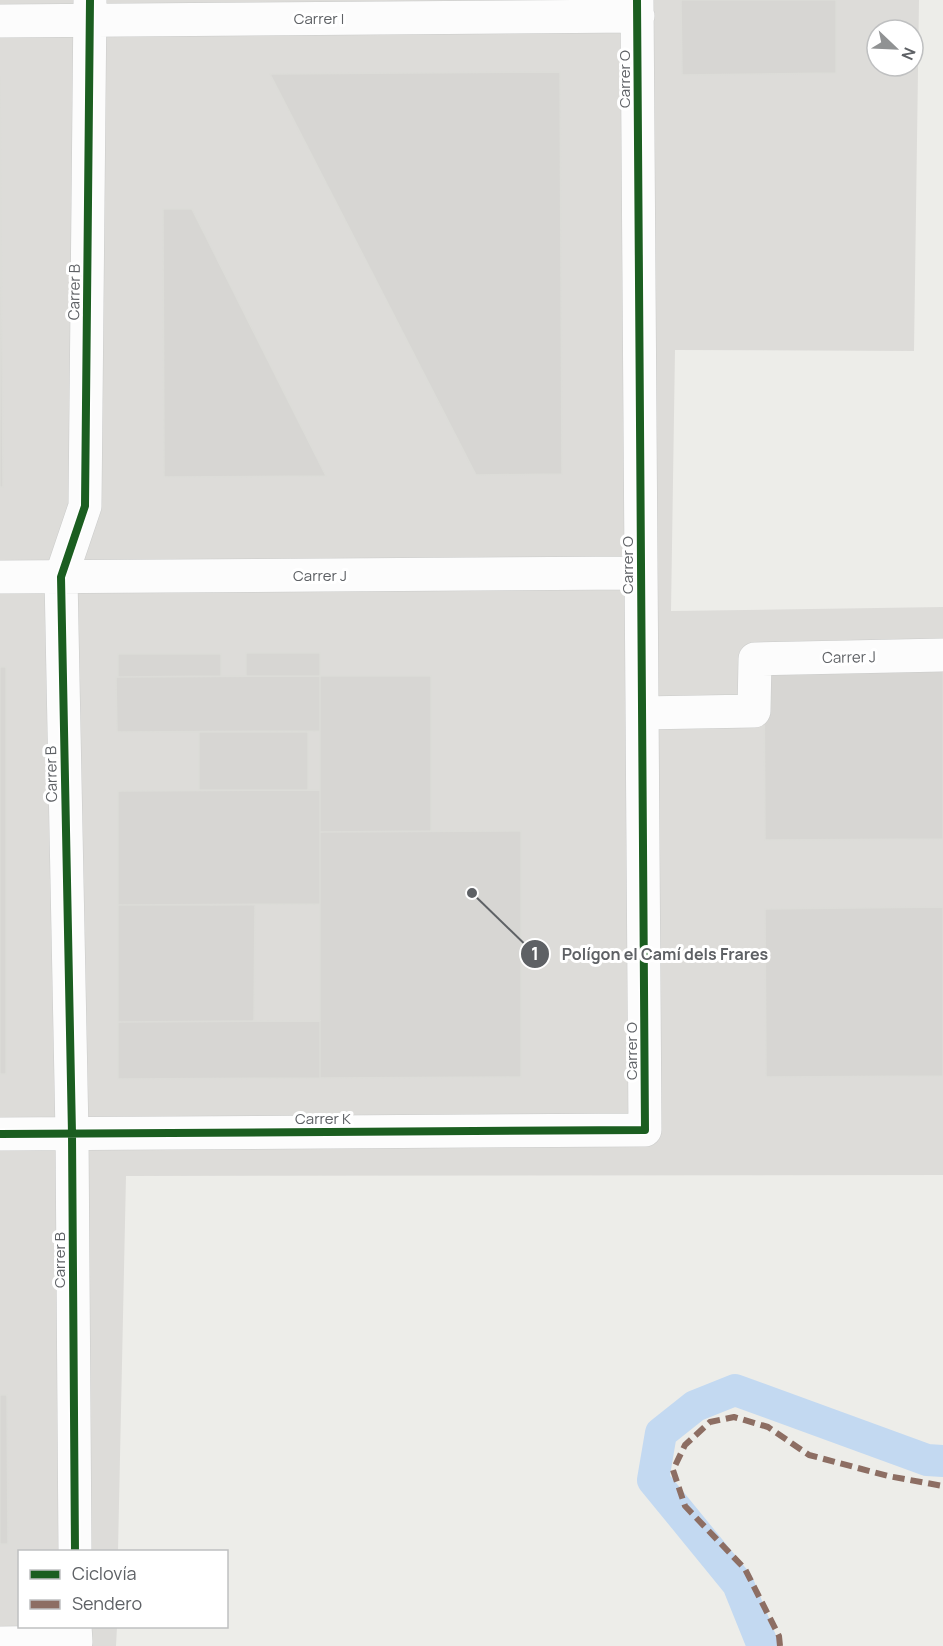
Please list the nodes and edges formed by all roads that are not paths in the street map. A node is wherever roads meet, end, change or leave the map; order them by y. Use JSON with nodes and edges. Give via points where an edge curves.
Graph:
{"nodes":[{"id":1,"x":638,"y":8,"type":"edge"},
{"id":2,"x":90,"y":10,"type":"edge"},
{"id":3,"x":0,"y":21,"type":"edge"},
{"id":4,"x":641,"y":573,"type":"junction"},
{"id":5,"x":0,"y":577,"type":"edge"},
{"id":6,"x":61,"y":577,"type":"junction"},
{"id":7,"x":943,"y":655,"type":"edge"},
{"id":8,"x":642,"y":712,"type":"junction"},
{"id":9,"x":645,"y":1130,"type":"joint"},
{"id":10,"x":0,"y":1134,"type":"edge"},
{"id":11,"x":72,"y":1134,"type":"junction"},
{"id":12,"x":75,"y":1550,"type":"edge"},
{"id":13,"x":76,"y":1634,"type":"edge"},
{"id":14,"x":0,"y":1643,"type":"edge"}],
"edges":[{"from":1,"to":2,"type":"street","name":"Carrer I"},
{"from":1,"to":4,"type":"street","name":"Carrer O"},
{"from":2,"to":3,"type":"street","name":"Carrer I"},
{"from":2,"to":6,"type":"street","name":"Carrer B","via":[[85,506]]},
{"from":4,"to":6,"type":"street","name":"Carrer J"},
{"from":4,"to":8,"type":"street","name":"Carrer O"},
{"from":5,"to":6,"type":"street","name":"Carrer J"},
{"from":6,"to":11,"type":"street","name":"Carrer B"},
{"from":7,"to":8,"type":"street","name":"Carrer J","via":[[756,659],[754,711]]},
{"from":8,"to":9,"type":"street","name":"Carrer O"},
{"from":9,"to":11,"type":"street","name":"Carrer K"},
{"from":10,"to":11,"type":"street","name":"Carrer K"},
{"from":11,"to":12,"type":"street","name":"Carrer B"},
{"from":13,"to":14,"type":"street"}]}
